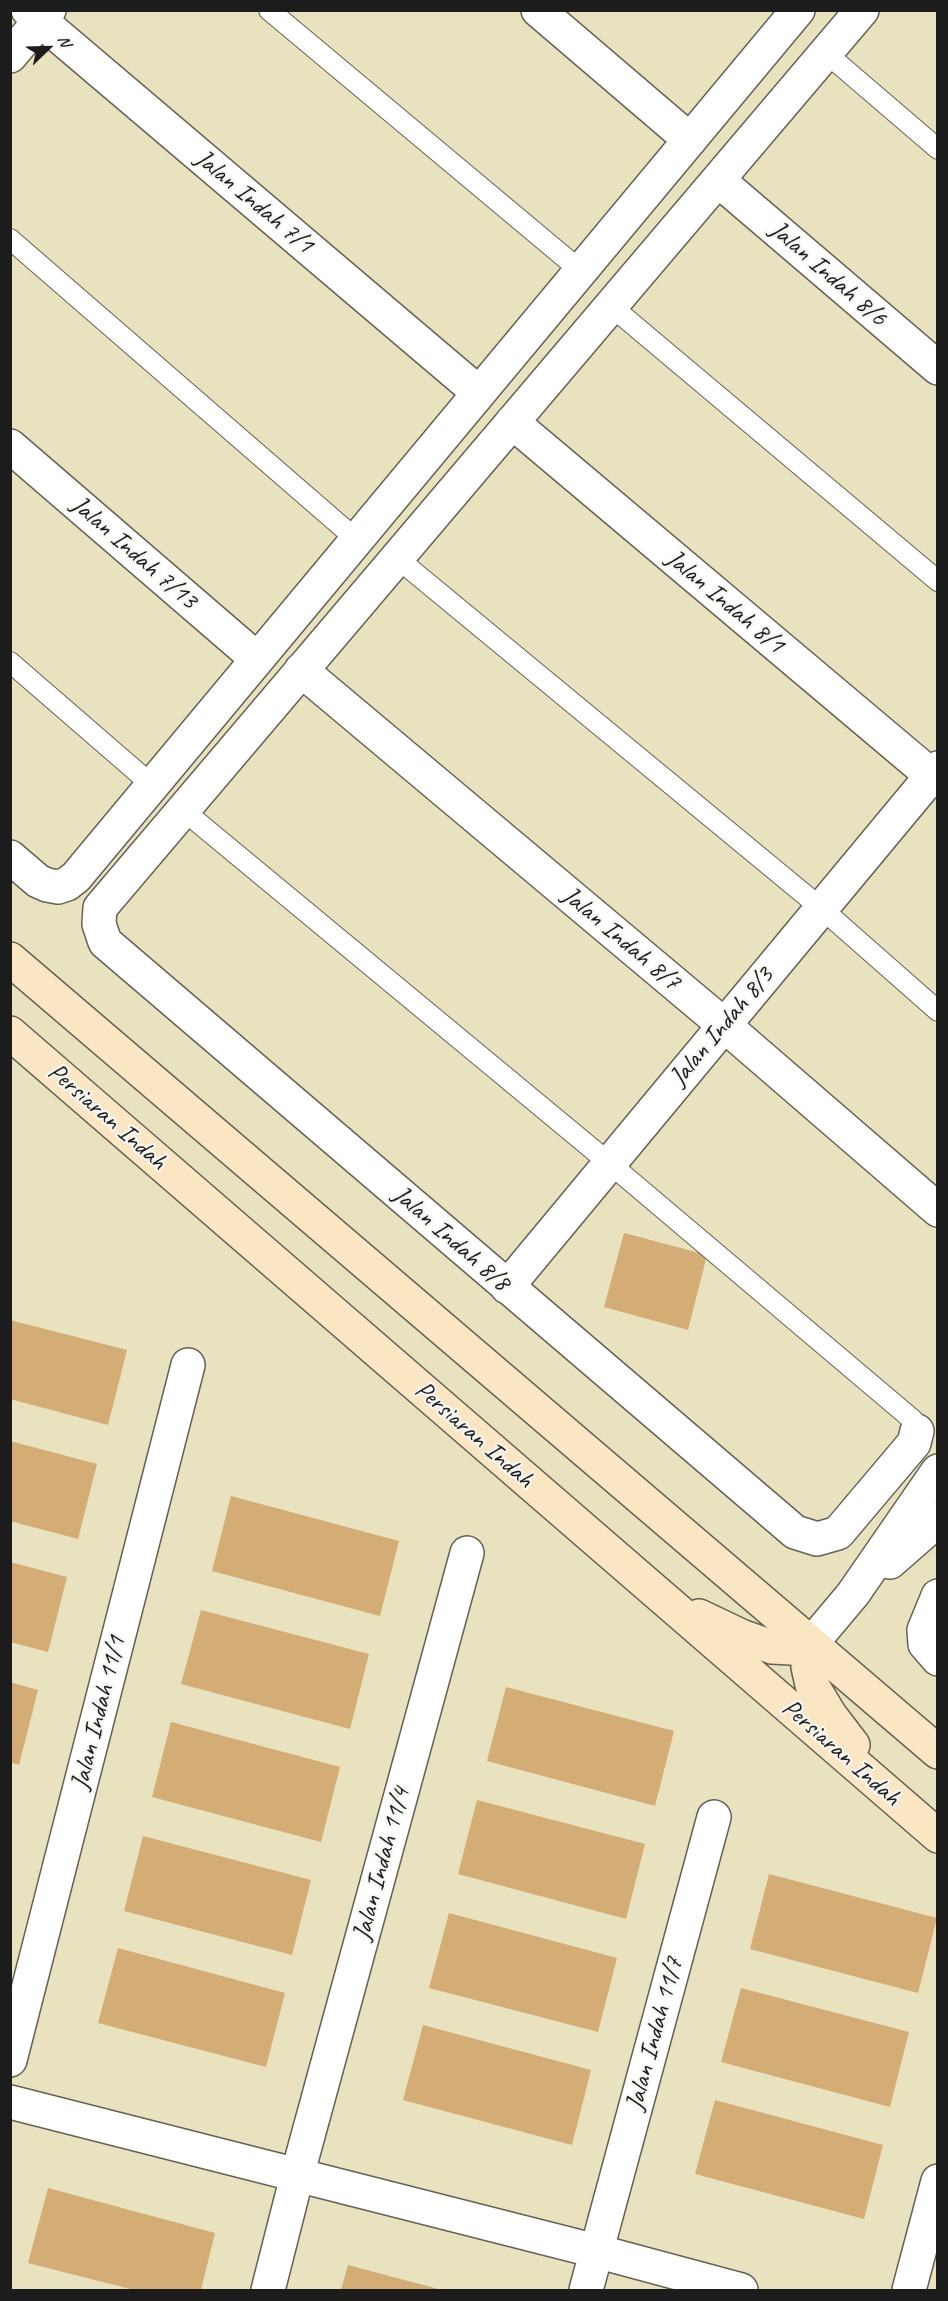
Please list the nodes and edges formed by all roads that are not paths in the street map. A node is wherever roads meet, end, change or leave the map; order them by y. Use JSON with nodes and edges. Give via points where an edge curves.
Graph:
{"nodes":[{"id":1,"x":269,"y":10,"type":"edge"},
{"id":2,"x":538,"y":10,"type":"edge"},
{"id":3,"x":862,"y":10,"type":"edge"},
{"id":4,"x":39,"y":14,"type":"edge"},
{"id":5,"x":786,"y":15,"type":"edge"},
{"id":6,"x":826,"y":53,"type":"junction"},
{"id":7,"x":10,"y":56,"type":"edge"},
{"id":8,"x":690,"y":140,"type":"junction"},
{"id":9,"x":938,"y":149,"type":"edge"},
{"id":10,"x":718,"y":180,"type":"junction"},
{"id":11,"x":10,"y":238,"type":"edge"},
{"id":12,"x":581,"y":271,"type":"junction"},
{"id":13,"x":611,"y":306,"type":"junction"},
{"id":14,"x":938,"y":368,"type":"edge"},
{"id":15,"x":479,"y":393,"type":"junction"},
{"id":16,"x":512,"y":422,"type":"junction"},
{"id":17,"x":10,"y":446,"type":"edge"},
{"id":18,"x":357,"y":540,"type":"junction"},
{"id":19,"x":397,"y":558,"type":"junction"},
{"id":20,"x":938,"y":581,"type":"edge"},
{"id":21,"x":257,"y":660,"type":"junction"},
{"id":22,"x":10,"y":662,"type":"edge"},
{"id":23,"x":301,"y":670,"type":"junction"},
{"id":24,"x":935,"y":775,"type":"edge"},
{"id":25,"x":152,"y":785,"type":"junction"},
{"id":26,"x":183,"y":810,"type":"junction"},
{"id":27,"x":10,"y":857,"type":"edge"},
{"id":28,"x":821,"y":908,"type":"junction"},
{"id":29,"x":10,"y":959,"type":"edge"},
{"id":30,"x":938,"y":1011,"type":"edge"},
{"id":31,"x":724,"y":1025,"type":"junction"},
{"id":32,"x":10,"y":1034,"type":"edge"},
{"id":33,"x":608,"y":1162,"type":"junction"},
{"id":34,"x":938,"y":1210,"type":"edge"},
{"id":35,"x":507,"y":1287,"type":"junction"},
{"id":36,"x":188,"y":1365,"type":"dead end"},
{"id":37,"x":918,"y":1431,"type":"joint"},
{"id":38,"x":938,"y":1471,"type":"edge"},
{"id":39,"x":938,"y":1520,"type":"edge"},
{"id":40,"x":467,"y":1553,"type":"dead end"},
{"id":41,"x":853,"y":1594,"type":"junction"},
{"id":42,"x":937,"y":1596,"type":"edge"},
{"id":43,"x":661,"y":1597,"type":"junction"},
{"id":44,"x":811,"y":1644,"type":"junction"},
{"id":45,"x":938,"y":1659,"type":"edge"},
{"id":46,"x":938,"y":1752,"type":"edge"},
{"id":47,"x":898,"y":1802,"type":"junction"},
{"id":48,"x":714,"y":1816,"type":"dead end"},
{"id":49,"x":938,"y":1836,"type":"edge"},
{"id":50,"x":10,"y":2060,"type":"edge"},
{"id":51,"x":10,"y":2102,"type":"edge"},
{"id":52,"x":297,"y":2176,"type":"junction"},
{"id":53,"x":938,"y":2181,"type":"edge"},
{"id":54,"x":596,"y":2251,"type":"junction"},
{"id":55,"x":268,"y":2290,"type":"edge"},
{"id":56,"x":586,"y":2290,"type":"edge"},
{"id":57,"x":741,"y":2290,"type":"edge"},
{"id":58,"x":909,"y":2290,"type":"edge"}],
"edges":[{"from":1,"to":12,"type":"lane"},
{"from":2,"to":8,"type":"street"},
{"from":3,"to":6,"type":"street"},
{"from":4,"to":7,"type":"street"},
{"from":4,"to":15,"type":"street","name":"Jalan Indah 7/1"},
{"from":5,"to":8,"type":"street"},
{"from":6,"to":9,"type":"lane"},
{"from":6,"to":10,"type":"street"},
{"from":8,"to":12,"type":"street"},
{"from":10,"to":13,"type":"street"},
{"from":10,"to":14,"type":"street","name":"Jalan Indah 8/6"},
{"from":11,"to":18,"type":"lane"},
{"from":12,"to":15,"type":"street"},
{"from":13,"to":16,"type":"street"},
{"from":13,"to":20,"type":"lane"},
{"from":15,"to":18,"type":"street"},
{"from":16,"to":19,"type":"street"},
{"from":16,"to":24,"type":"street","name":"Jalan Indah 8/1"},
{"from":17,"to":21,"type":"street","name":"Jalan Indah 7/13"},
{"from":18,"to":21,"type":"street"},
{"from":19,"to":23,"type":"street"},
{"from":19,"to":28,"type":"lane"},
{"from":21,"to":25,"type":"street"},
{"from":22,"to":25,"type":"lane"},
{"from":23,"to":26,"type":"street"},
{"from":23,"to":31,"type":"street","name":"Jalan Indah 8/7"},
{"from":24,"to":28,"type":"street","name":"Jalan Indah 8/3"},
{"from":25,"to":27,"type":"street","via":[[67,884],[58,887],[39,881]]},
{"from":26,"to":33,"type":"lane"},
{"from":26,"to":35,"type":"street","name":"Jalan Indah 8/8","via":[[100,908],[99,924],[105,942]]},
{"from":28,"to":30,"type":"lane"},
{"from":28,"to":31,"type":"street","name":"Jalan Indah 8/3"},
{"from":29,"to":44,"type":"main road"},
{"from":31,"to":33,"type":"street","name":"Jalan Indah 8/3"},
{"from":31,"to":34,"type":"street","name":"Jalan Indah 8/7"},
{"from":32,"to":43,"type":"main road","name":"Persiaran Indah"},
{"from":33,"to":35,"type":"street","name":"Jalan Indah 8/3"},
{"from":33,"to":37,"type":"lane","via":[[913,1420]]},
{"from":35,"to":37,"type":"street","name":"Jalan Indah 8/8","via":[[795,1532],[817,1539],[837,1533],[914,1443]]},
{"from":36,"to":50,"type":"street","name":"Jalan Indah 11/1"},
{"from":38,"to":41,"type":"street"},
{"from":39,"to":41,"type":"street"},
{"from":40,"to":52,"type":"street","name":"Jalan Indah 11/4"},
{"from":41,"to":44,"type":"street"},
{"from":42,"to":45,"type":"street","via":[[924,1630],[925,1644]]},
{"from":43,"to":44,"type":"main road","via":[[772,1647]]},
{"from":43,"to":47,"type":"main road","name":"Persiaran Indah"},
{"from":44,"to":46,"type":"main road"},
{"from":44,"to":47,"type":"main road","via":[[808,1667],[812,1685],[830,1715]]},
{"from":47,"to":49,"type":"main road","name":"Persiaran Indah"},
{"from":48,"to":54,"type":"street","name":"Jalan Indah 11/7"},
{"from":51,"to":52,"type":"street"},
{"from":52,"to":54,"type":"street"},
{"from":52,"to":55,"type":"street","name":"Jalan Indah 11/4"},
{"from":53,"to":58,"type":"street"},
{"from":54,"to":56,"type":"street","name":"Jalan Indah 11/7"},
{"from":54,"to":57,"type":"street"}]}
